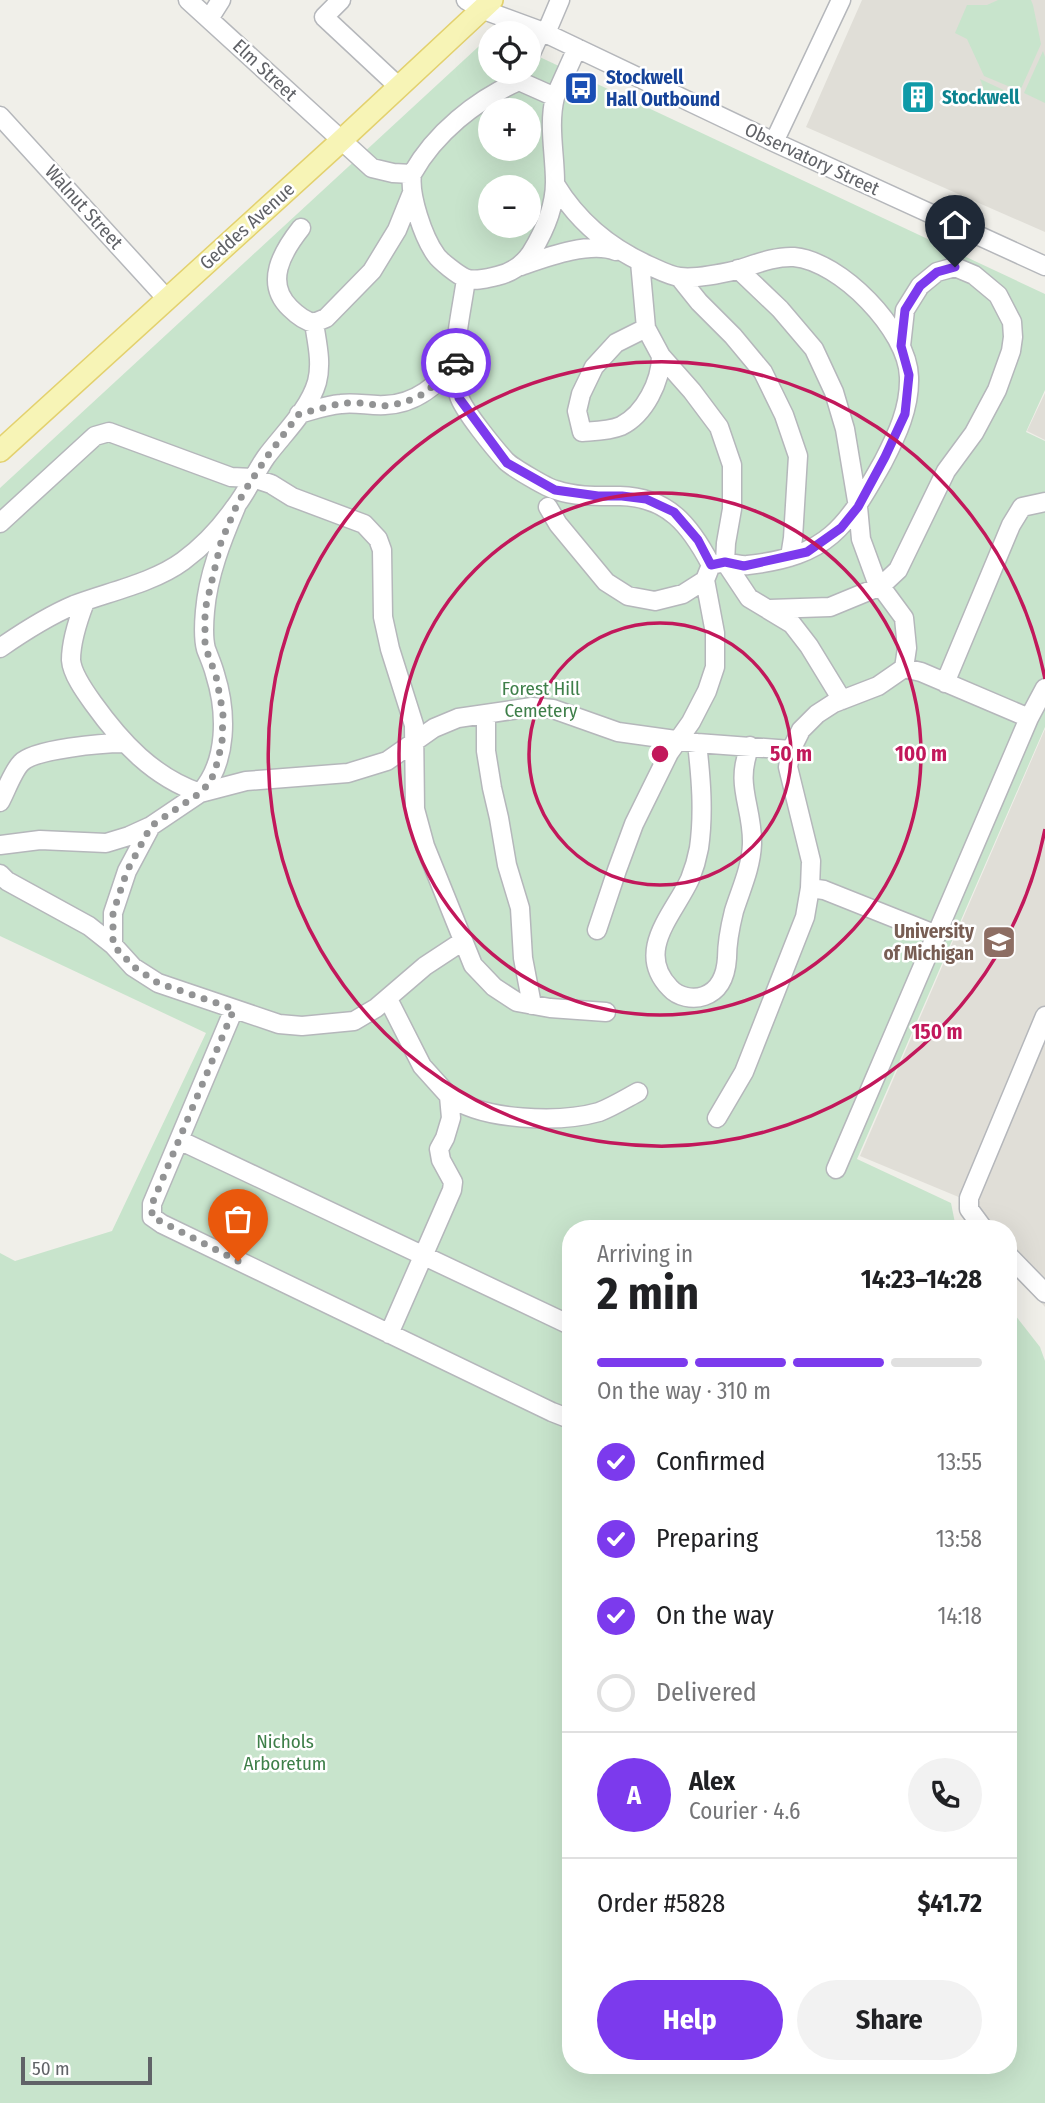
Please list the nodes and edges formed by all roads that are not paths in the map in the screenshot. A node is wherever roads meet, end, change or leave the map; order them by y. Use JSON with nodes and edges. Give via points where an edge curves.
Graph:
{"nodes":[{"id":1,"x":188,"y":0,"type":"edge"},
{"id":2,"x":221,"y":0,"type":"edge"},
{"id":3,"x":341,"y":0,"type":"edge"},
{"id":4,"x":560,"y":0,"type":"edge"},
{"id":5,"x":841,"y":0,"type":"edge"},
{"id":6,"x":480,"y":3,"type":"edge"},
{"id":7,"x":209,"y":19,"type":"junction"},
{"id":8,"x":544,"y":32,"type":"junction"},
{"id":9,"x":541,"y":37,"type":"edge"},
{"id":10,"x":577,"y":48,"type":"junction"},
{"id":11,"x":509,"y":84,"type":"edge"},
{"id":12,"x":534,"y":84,"type":"edge"},
{"id":13,"x":399,"y":87,"type":"junction"},
{"id":14,"x":555,"y":97,"type":"junction"},
{"id":15,"x":0,"y":116,"type":"edge"},
{"id":16,"x":341,"y":141,"type":"junction"},
{"id":17,"x":774,"y":142,"type":"junction"},
{"id":18,"x":412,"y":174,"type":"junction"},
{"id":19,"x":555,"y":184,"type":"junction"},
{"id":20,"x":412,"y":192,"type":"junction"},
{"id":21,"x":301,"y":228,"type":"dead end"},
{"id":22,"x":621,"y":253,"type":"junction"},
{"id":23,"x":640,"y":262,"type":"junction"},
{"id":24,"x":1045,"y":266,"type":"edge"},
{"id":25,"x":518,"y":267,"type":"junction"},
{"id":26,"x":738,"y":269,"type":"junction"},
{"id":27,"x":678,"y":277,"type":"junction"},
{"id":28,"x":466,"y":279,"type":"junction"},
{"id":29,"x":167,"y":299,"type":"junction"},
{"id":30,"x":314,"y":323,"type":"junction"},
{"id":31,"x":646,"y":328,"type":"junction"},
{"id":32,"x":901,"y":346,"type":"junction"},
{"id":33,"x":661,"y":356,"type":"junction"},
{"id":34,"x":456,"y":361,"type":"junction"},
{"id":35,"x":299,"y":414,"type":"junction"},
{"id":36,"x":0,"y":451,"type":"edge"},
{"id":37,"x":253,"y":478,"type":"junction"},
{"id":38,"x":1045,"y":502,"type":"edge"},
{"id":39,"x":236,"y":507,"type":"junction"},
{"id":40,"x":548,"y":507,"type":"dead end"},
{"id":41,"x":858,"y":507,"type":"junction"},
{"id":42,"x":0,"y":523,"type":"edge"},
{"id":43,"x":790,"y":557,"type":"junction"},
{"id":44,"x":714,"y":569,"type":"junction"},
{"id":45,"x":881,"y":586,"type":"junction"},
{"id":46,"x":85,"y":601,"type":"junction"},
{"id":47,"x":770,"y":609,"type":"junction"},
{"id":48,"x":0,"y":648,"type":"edge"},
{"id":49,"x":904,"y":668,"type":"junction"},
{"id":50,"x":945,"y":683,"type":"junction"},
{"id":51,"x":1045,"y":688,"type":"edge"},
{"id":52,"x":842,"y":700,"type":"junction"},
{"id":53,"x":486,"y":714,"type":"junction"},
{"id":54,"x":1029,"y":718,"type":"junction"},
{"id":55,"x":678,"y":740,"type":"junction"},
{"id":56,"x":124,"y":743,"type":"junction"},
{"id":57,"x":414,"y":743,"type":"junction"},
{"id":58,"x":696,"y":743,"type":"junction"},
{"id":59,"x":750,"y":746,"type":"junction"},
{"id":60,"x":791,"y":750,"type":"junction"},
{"id":61,"x":200,"y":793,"type":"junction"},
{"id":62,"x":0,"y":802,"type":"edge"},
{"id":63,"x":151,"y":826,"type":"junction"},
{"id":64,"x":0,"y":845,"type":"edge"},
{"id":65,"x":0,"y":874,"type":"edge"},
{"id":66,"x":810,"y":888,"type":"junction"},
{"id":67,"x":597,"y":930,"type":"dead end"},
{"id":68,"x":937,"y":935,"type":"junction"},
{"id":69,"x":463,"y":941,"type":"junction"},
{"id":70,"x":113,"y":945,"type":"junction"},
{"id":71,"x":388,"y":999,"type":"junction"},
{"id":72,"x":532,"y":1005,"type":"junction"},
{"id":73,"x":234,"y":1009,"type":"junction"},
{"id":74,"x":606,"y":1013,"type":"dead end"},
{"id":75,"x":1045,"y":1016,"type":"edge"},
{"id":76,"x":638,"y":1092,"type":"dead end"},
{"id":77,"x":449,"y":1096,"type":"junction"},
{"id":78,"x":717,"y":1118,"type":"dead end"},
{"id":79,"x":179,"y":1140,"type":"junction"},
{"id":80,"x":836,"y":1169,"type":"dead end"},
{"id":81,"x":977,"y":1220,"type":"edge"},
{"id":82,"x":423,"y":1255,"type":"junction"},
{"id":83,"x":1017,"y":1264,"type":"edge"},
{"id":84,"x":1045,"y":1293,"type":"edge"},
{"id":85,"x":562,"y":1321,"type":"edge"},
{"id":86,"x":389,"y":1334,"type":"junction"},
{"id":87,"x":562,"y":1416,"type":"edge"}],
"edges":[{"from":1,"to":7,"type":"street","name":"Elm Street"},
{"from":2,"to":7,"type":"street"},
{"from":3,"to":13,"type":"street","via":[[324,17]]},
{"from":4,"to":8,"type":"street"},
{"from":5,"to":17,"type":"street"},
{"from":6,"to":8,"type":"street","name":"Observatory Street"},
{"from":6,"to":13,"type":"main road","name":"Geddes Avenue"},
{"from":7,"to":16,"type":"street","name":"Elm Street"},
{"from":8,"to":9,"type":"street"},
{"from":8,"to":10,"type":"street","name":"Observatory Street"},
{"from":10,"to":14,"type":"street"},
{"from":10,"to":17,"type":"street","name":"Observatory Street"},
{"from":11,"to":18,"type":"street","via":[[466,113],[422,156]]},
{"from":12,"to":14,"type":"street"},
{"from":13,"to":16,"type":"main road","name":"Geddes Avenue"},
{"from":14,"to":19,"type":"street","via":[[551,113]]},
{"from":15,"to":29,"type":"street","name":"Walnut Street"},
{"from":16,"to":18,"type":"street","name":"Elm Street","via":[[372,168]]},
{"from":16,"to":29,"type":"main road","name":"Geddes Avenue"},
{"from":17,"to":24,"type":"street","name":"Observatory Street"},
{"from":18,"to":20,"type":"street"},
{"from":19,"to":22,"type":"street","via":[[588,226]]},
{"from":19,"to":25,"type":"street","via":[[544,230]]},
{"from":20,"to":28,"type":"street","via":[[426,238],[438,258]]},
{"from":20,"to":30,"type":"street","via":[[397,230],[372,271],[326,318]]},
{"from":21,"to":30,"type":"street","via":[[281,259],[277,287],[293,311]]},
{"from":22,"to":23,"type":"street"},
{"from":22,"to":25,"type":"street","via":[[610,248],[566,252]]},
{"from":23,"to":27,"type":"street"},
{"from":23,"to":31,"type":"street"},
{"from":25,"to":28,"type":"street","via":[[484,279]]},
{"from":26,"to":27,"type":"street"},
{"from":26,"to":32,"type":"street","via":[[793,257],[817,262],[848,281],[891,328]]},
{"from":26,"to":41,"type":"street","via":[[814,349],[845,429]]},
{"from":27,"to":43,"type":"street","via":[[762,372],[784,415],[799,456]]},
{"from":28,"to":34,"type":"street"},
{"from":29,"to":36,"type":"main road","name":"Geddes Avenue"},
{"from":30,"to":35,"type":"street","via":[[318,376]]},
{"from":31,"to":33,"type":"street"},
{"from":31,"to":33,"type":"street","via":[[616,343],[594,367],[577,411],[582,432],[623,425],[638,411],[656,384]]},
{"from":32,"to":41,"type":"street","via":[[909,375],[905,414]]},
{"from":32,"to":45,"type":"street","via":[[905,310],[920,286],[937,272],[955,267],[974,275],[998,295],[1012,321],[1010,351],[997,390],[946,471],[898,570]]},
{"from":33,"to":44,"type":"street","via":[[719,427],[732,466],[732,509],[726,543]]},
{"from":34,"to":35,"type":"street","via":[[442,379],[403,403],[342,403]]},
{"from":34,"to":44,"type":"street","via":[[459,398],[507,463],[555,490],[646,499],[674,512],[698,540]]},
{"from":35,"to":37,"type":"street"},
{"from":37,"to":39,"type":"street"},
{"from":37,"to":42,"type":"street","via":[[231,477],[109,432],[95,436]]},
{"from":37,"to":57,"type":"street","via":[[364,524],[378,539],[383,617],[414,725]]},
{"from":38,"to":50,"type":"street","via":[[1022,507],[1011,525]]},
{"from":39,"to":46,"type":"street","via":[[183,562]]},
{"from":39,"to":61,"type":"street","via":[[221,542],[205,610],[205,646],[223,713],[215,771]]},
{"from":40,"to":44,"type":"street","via":[[606,582],[628,596],[655,601],[683,594]]},
{"from":41,"to":43,"type":"street","via":[[841,528],[807,552]]},
{"from":41,"to":45,"type":"street","via":[[861,539]]},
{"from":43,"to":44,"type":"street"},
{"from":44,"to":47,"type":"street"},
{"from":44,"to":55,"type":"street","via":[[715,667],[691,723]]},
{"from":45,"to":47,"type":"street","via":[[830,607]]},
{"from":45,"to":49,"type":"street","via":[[904,618]]},
{"from":46,"to":48,"type":"street"},
{"from":46,"to":56,"type":"street","via":[[71,663],[83,690]]},
{"from":47,"to":52,"type":"street","via":[[792,624]]},
{"from":49,"to":50,"type":"street"},
{"from":49,"to":52,"type":"street","via":[[877,686]]},
{"from":50,"to":54,"type":"street"},
{"from":51,"to":54,"type":"street"},
{"from":52,"to":60,"type":"street","via":[[817,714],[801,730]]},
{"from":53,"to":55,"type":"street","via":[[532,707],[553,709],[618,732]]},
{"from":53,"to":57,"type":"street","via":[[458,718]]},
{"from":53,"to":72,"type":"street","via":[[486,751],[520,908]]},
{"from":54,"to":68,"type":"street"},
{"from":55,"to":58,"type":"street"},
{"from":55,"to":67,"type":"street","via":[[634,824]]},
{"from":56,"to":61,"type":"street","via":[[144,762]]},
{"from":56,"to":62,"type":"street","via":[[34,754],[21,762]]},
{"from":57,"to":61,"type":"street","via":[[387,761],[348,773],[246,782]]},
{"from":57,"to":69,"type":"street","via":[[415,809]]},
{"from":58,"to":59,"type":"street"},
{"from":58,"to":59,"type":"street","via":[[701,800],[698,850],[690,879],[659,934],[655,954],[663,981],[675,993],[697,998],[716,990],[722,981],[730,925],[751,856],[752,831],[743,781]]},
{"from":59,"to":60,"type":"street"},
{"from":60,"to":66,"type":"street","via":[[788,767],[811,861]]},
{"from":61,"to":63,"type":"street"},
{"from":63,"to":64,"type":"street","via":[[106,843]]},
{"from":63,"to":70,"type":"street","via":[[127,871],[113,913]]},
{"from":65,"to":70,"type":"street"},
{"from":66,"to":68,"type":"street"},
{"from":66,"to":78,"type":"street","via":[[805,917],[744,1072]]},
{"from":68,"to":80,"type":"street"},
{"from":69,"to":71,"type":"street"},
{"from":69,"to":72,"type":"street","via":[[473,965],[494,987],[517,1002]]},
{"from":70,"to":73,"type":"street","via":[[158,983]]},
{"from":71,"to":73,"type":"street","via":[[354,1021],[316,1025],[279,1024]]},
{"from":71,"to":77,"type":"street","via":[[422,1066]]},
{"from":72,"to":74,"type":"street"},
{"from":73,"to":79,"type":"street"},
{"from":75,"to":81,"type":"street","via":[[969,1198],[969,1209]]},
{"from":76,"to":77,"type":"street","via":[[600,1111],[548,1118],[475,1109]]},
{"from":77,"to":82,"type":"street","via":[[451,1118],[439,1149],[453,1186]]},
{"from":79,"to":82,"type":"street"},
{"from":79,"to":86,"type":"street","via":[[152,1204],[152,1217]]},
{"from":82,"to":85,"type":"street"},
{"from":82,"to":86,"type":"street"},
{"from":83,"to":84,"type":"street"},
{"from":86,"to":87,"type":"street"}]}
